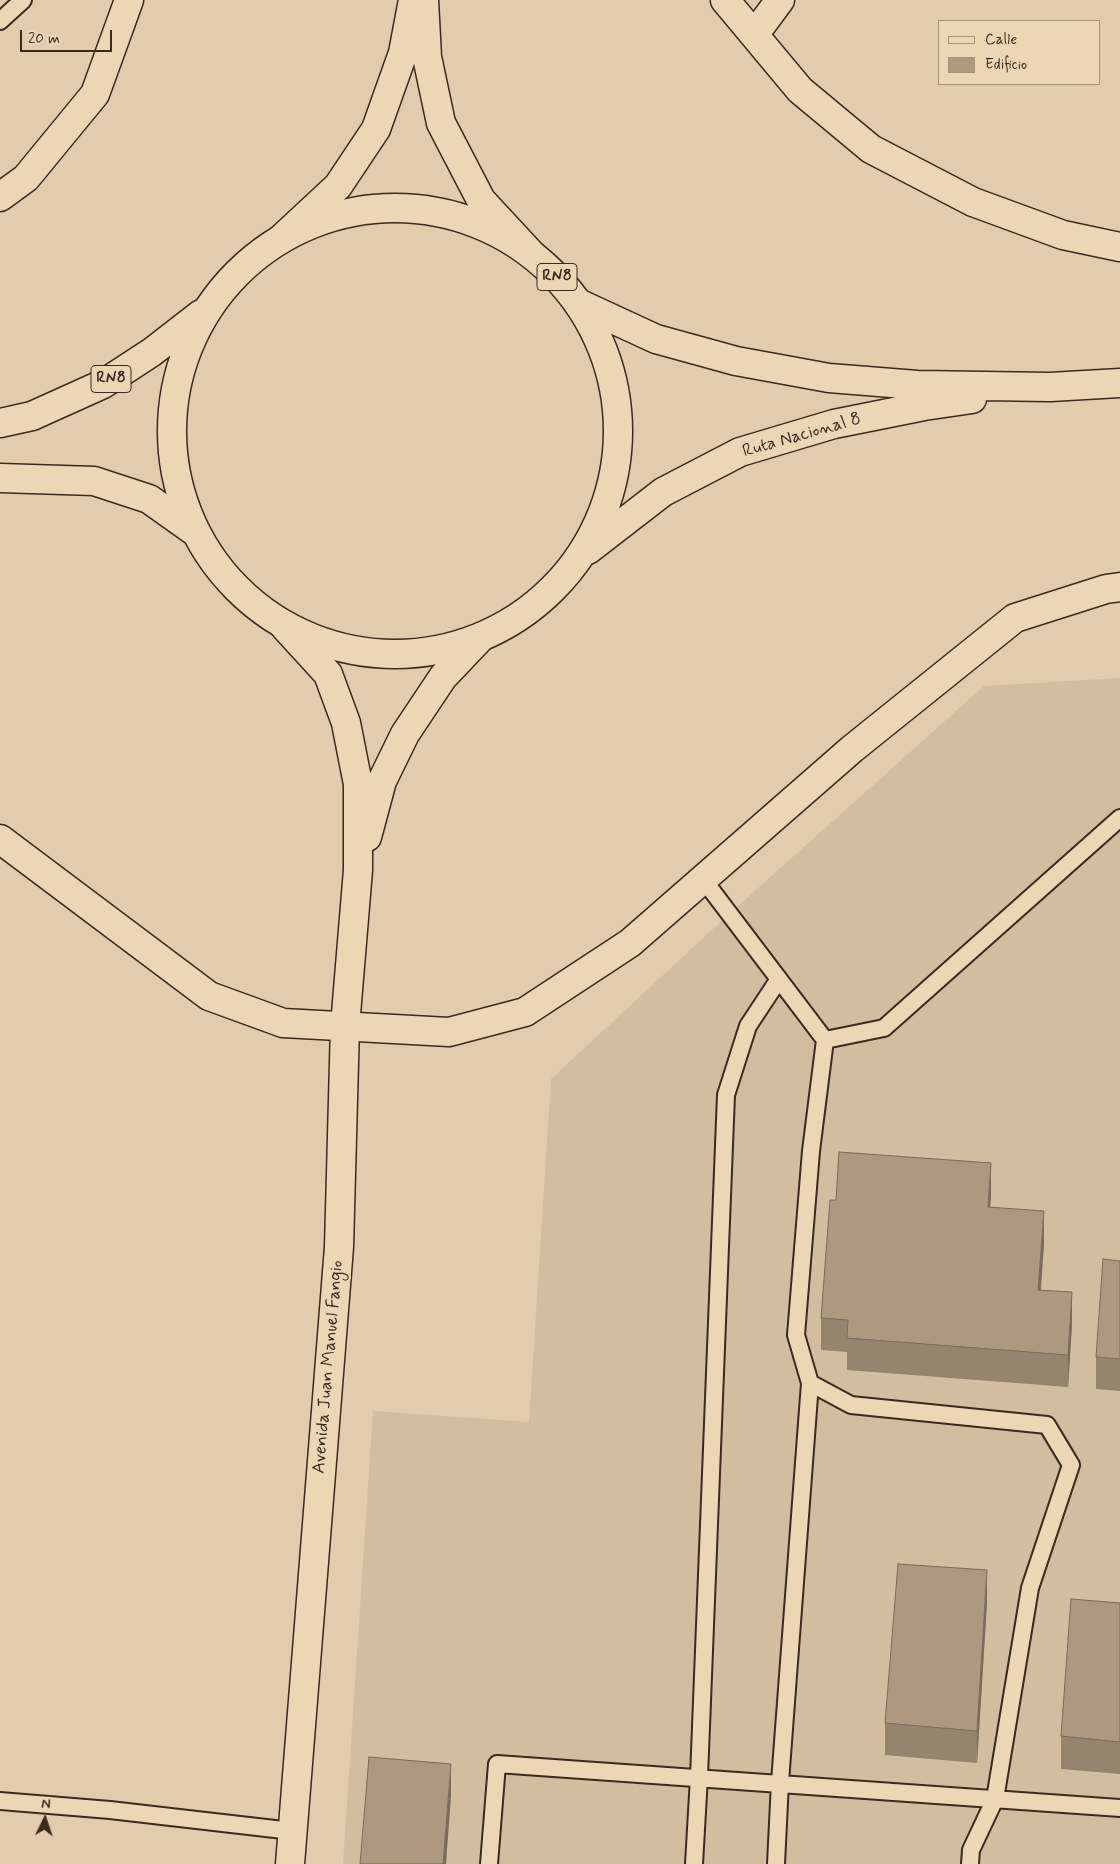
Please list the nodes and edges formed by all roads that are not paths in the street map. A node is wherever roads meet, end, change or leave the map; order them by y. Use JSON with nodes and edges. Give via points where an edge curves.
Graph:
{"nodes":[{"id":1,"x":23,"y":0,"type":"edge"},
{"id":2,"x":129,"y":0,"type":"edge"},
{"id":3,"x":413,"y":0,"type":"edge"},
{"id":4,"x":424,"y":0,"type":"edge"},
{"id":5,"x":726,"y":0,"type":"edge"},
{"id":6,"x":780,"y":0,"type":"edge"},
{"id":7,"x":0,"y":21,"type":"edge"},
{"id":8,"x":754,"y":35,"type":"junction"},
{"id":9,"x":0,"y":197,"type":"edge"},
{"id":10,"x":280,"y":240,"type":"junction"},
{"id":11,"x":1120,"y":248,"type":"edge"},
{"id":12,"x":532,"y":255,"type":"junction"},
{"id":13,"x":578,"y":303,"type":"junction"},
{"id":14,"x":208,"y":308,"type":"junction"},
{"id":15,"x":1120,"y":383,"type":"edge"},
{"id":16,"x":1050,"y":387,"type":"junction"},
{"id":17,"x":0,"y":423,"type":"edge"},
{"id":18,"x":0,"y":478,"type":"edge"},
{"id":19,"x":194,"y":531,"type":"junction"},
{"id":20,"x":582,"y":555,"type":"junction"},
{"id":21,"x":1120,"y":587,"type":"edge"},
{"id":22,"x":286,"y":626,"type":"junction"},
{"id":23,"x":480,"y":638,"type":"junction"},
{"id":24,"x":1120,"y":818,"type":"edge"},
{"id":25,"x":0,"y":839,"type":"edge"},
{"id":26,"x":358,"y":870,"type":"junction"},
{"id":27,"x":703,"y":879,"type":"junction"},
{"id":28,"x":779,"y":979,"type":"junction"},
{"id":29,"x":345,"y":1026,"type":"junction"},
{"id":30,"x":825,"y":1040,"type":"junction"},
{"id":31,"x":810,"y":1383,"type":"junction"},
{"id":32,"x":699,"y":1777,"type":"junction"},
{"id":33,"x":780,"y":1782,"type":"junction"},
{"id":34,"x":995,"y":1798,"type":"junction"},
{"id":35,"x":0,"y":1801,"type":"edge"},
{"id":36,"x":1120,"y":1808,"type":"edge"},
{"id":37,"x":292,"y":1831,"type":"junction"},
{"id":38,"x":290,"y":1864,"type":"edge"},
{"id":39,"x":489,"y":1864,"type":"edge"},
{"id":40,"x":694,"y":1864,"type":"edge"},
{"id":41,"x":776,"y":1864,"type":"edge"},
{"id":42,"x":970,"y":1864,"type":"edge"}],
"edges":[{"from":1,"to":7,"type":"lane"},
{"from":2,"to":9,"type":"main road","via":[[95,94],[26,178]]},
{"from":3,"to":10,"type":"main road","via":[[403,53],[376,128],[338,186]]},
{"from":4,"to":12,"type":"main road","via":[[427,56],[441,123],[481,200]]},
{"from":5,"to":8,"type":"main road"},
{"from":6,"to":8,"type":"main road"},
{"from":8,"to":11,"type":"main road","via":[[800,90],[871,149],[973,202],[1063,234]]},
{"from":10,"to":12,"type":"main road","number":"RN8","via":[[310,225],[342,215],[408,208],[474,222]]},
{"from":10,"to":14,"type":"main road","number":"RN8","via":[[252,259]]},
{"from":12,"to":13,"type":"main road","number":"RN8","via":[[557,277]]},
{"from":13,"to":16,"type":"main road","name":"Ruta Nacional 8","number":"RN8","via":[[656,340],[736,361],[829,378],[917,385]]},
{"from":13,"to":20,"type":"main road","number":"RN8","via":[[608,362],[619,428],[610,494]]},
{"from":14,"to":17,"type":"main road","number":"RN8","via":[[152,352],[103,384],[32,416]]},
{"from":14,"to":19,"type":"main road","number":"RN8","via":[[188,345],[172,401],[170,435],[173,468]]},
{"from":15,"to":16,"type":"main road","name":"Ruta Nacional 8","number":"RN8"},
{"from":16,"to":20,"type":"main road","name":"Ruta Nacional 8","number":"RN8","via":[[924,406],[834,424],[740,452],[663,492]]},
{"from":18,"to":19,"type":"main road","number":"RN8","via":[[94,481],[149,499]]},
{"from":19,"to":22,"type":"main road","number":"RN8","via":[[211,560],[233,586]]},
{"from":20,"to":23,"type":"main road","number":"RN8","via":[[537,604]]},
{"from":21,"to":27,"type":"main road","via":[[1015,618],[852,749]]},
{"from":22,"to":23,"type":"main road","number":"RN8","via":[[348,650],[381,654],[415,654]]},
{"from":22,"to":26,"type":"main road","name":"Avenida Juan Manuel Fangio","via":[[328,674],[346,723],[358,784]]},
{"from":23,"to":26,"type":"main road","name":"Avenida Juan Manuel Fangio","via":[[443,677],[405,734],[382,781]]},
{"from":24,"to":30,"type":"lane","via":[[884,1028]]},
{"from":25,"to":29,"type":"main road","via":[[209,996],[283,1023]]},
{"from":26,"to":29,"type":"main road","name":"Avenida Juan Manuel Fangio"},
{"from":27,"to":28,"type":"lane"},
{"from":27,"to":29,"type":"main road","via":[[630,943],[525,1012],[449,1032]]},
{"from":28,"to":30,"type":"lane"},
{"from":28,"to":32,"type":"lane","via":[[748,1026],[726,1096]]},
{"from":29,"to":37,"type":"main road","name":"Avenida Juan Manuel Fangio","via":[[339,1247]]},
{"from":30,"to":31,"type":"lane","via":[[811,1151],[796,1335]]},
{"from":31,"to":33,"type":"lane"},
{"from":31,"to":34,"type":"lane","via":[[851,1405],[1047,1425],[1071,1465],[1030,1588]]},
{"from":32,"to":33,"type":"lane"},
{"from":32,"to":39,"type":"lane","via":[[496,1764]]},
{"from":32,"to":40,"type":"lane"},
{"from":33,"to":34,"type":"lane"},
{"from":33,"to":41,"type":"lane"},
{"from":34,"to":36,"type":"lane"},
{"from":34,"to":42,"type":"lane","via":[[971,1850]]},
{"from":35,"to":37,"type":"lane"},
{"from":37,"to":38,"type":"main road","name":"Avenida Juan Manuel Fangio"}]}
